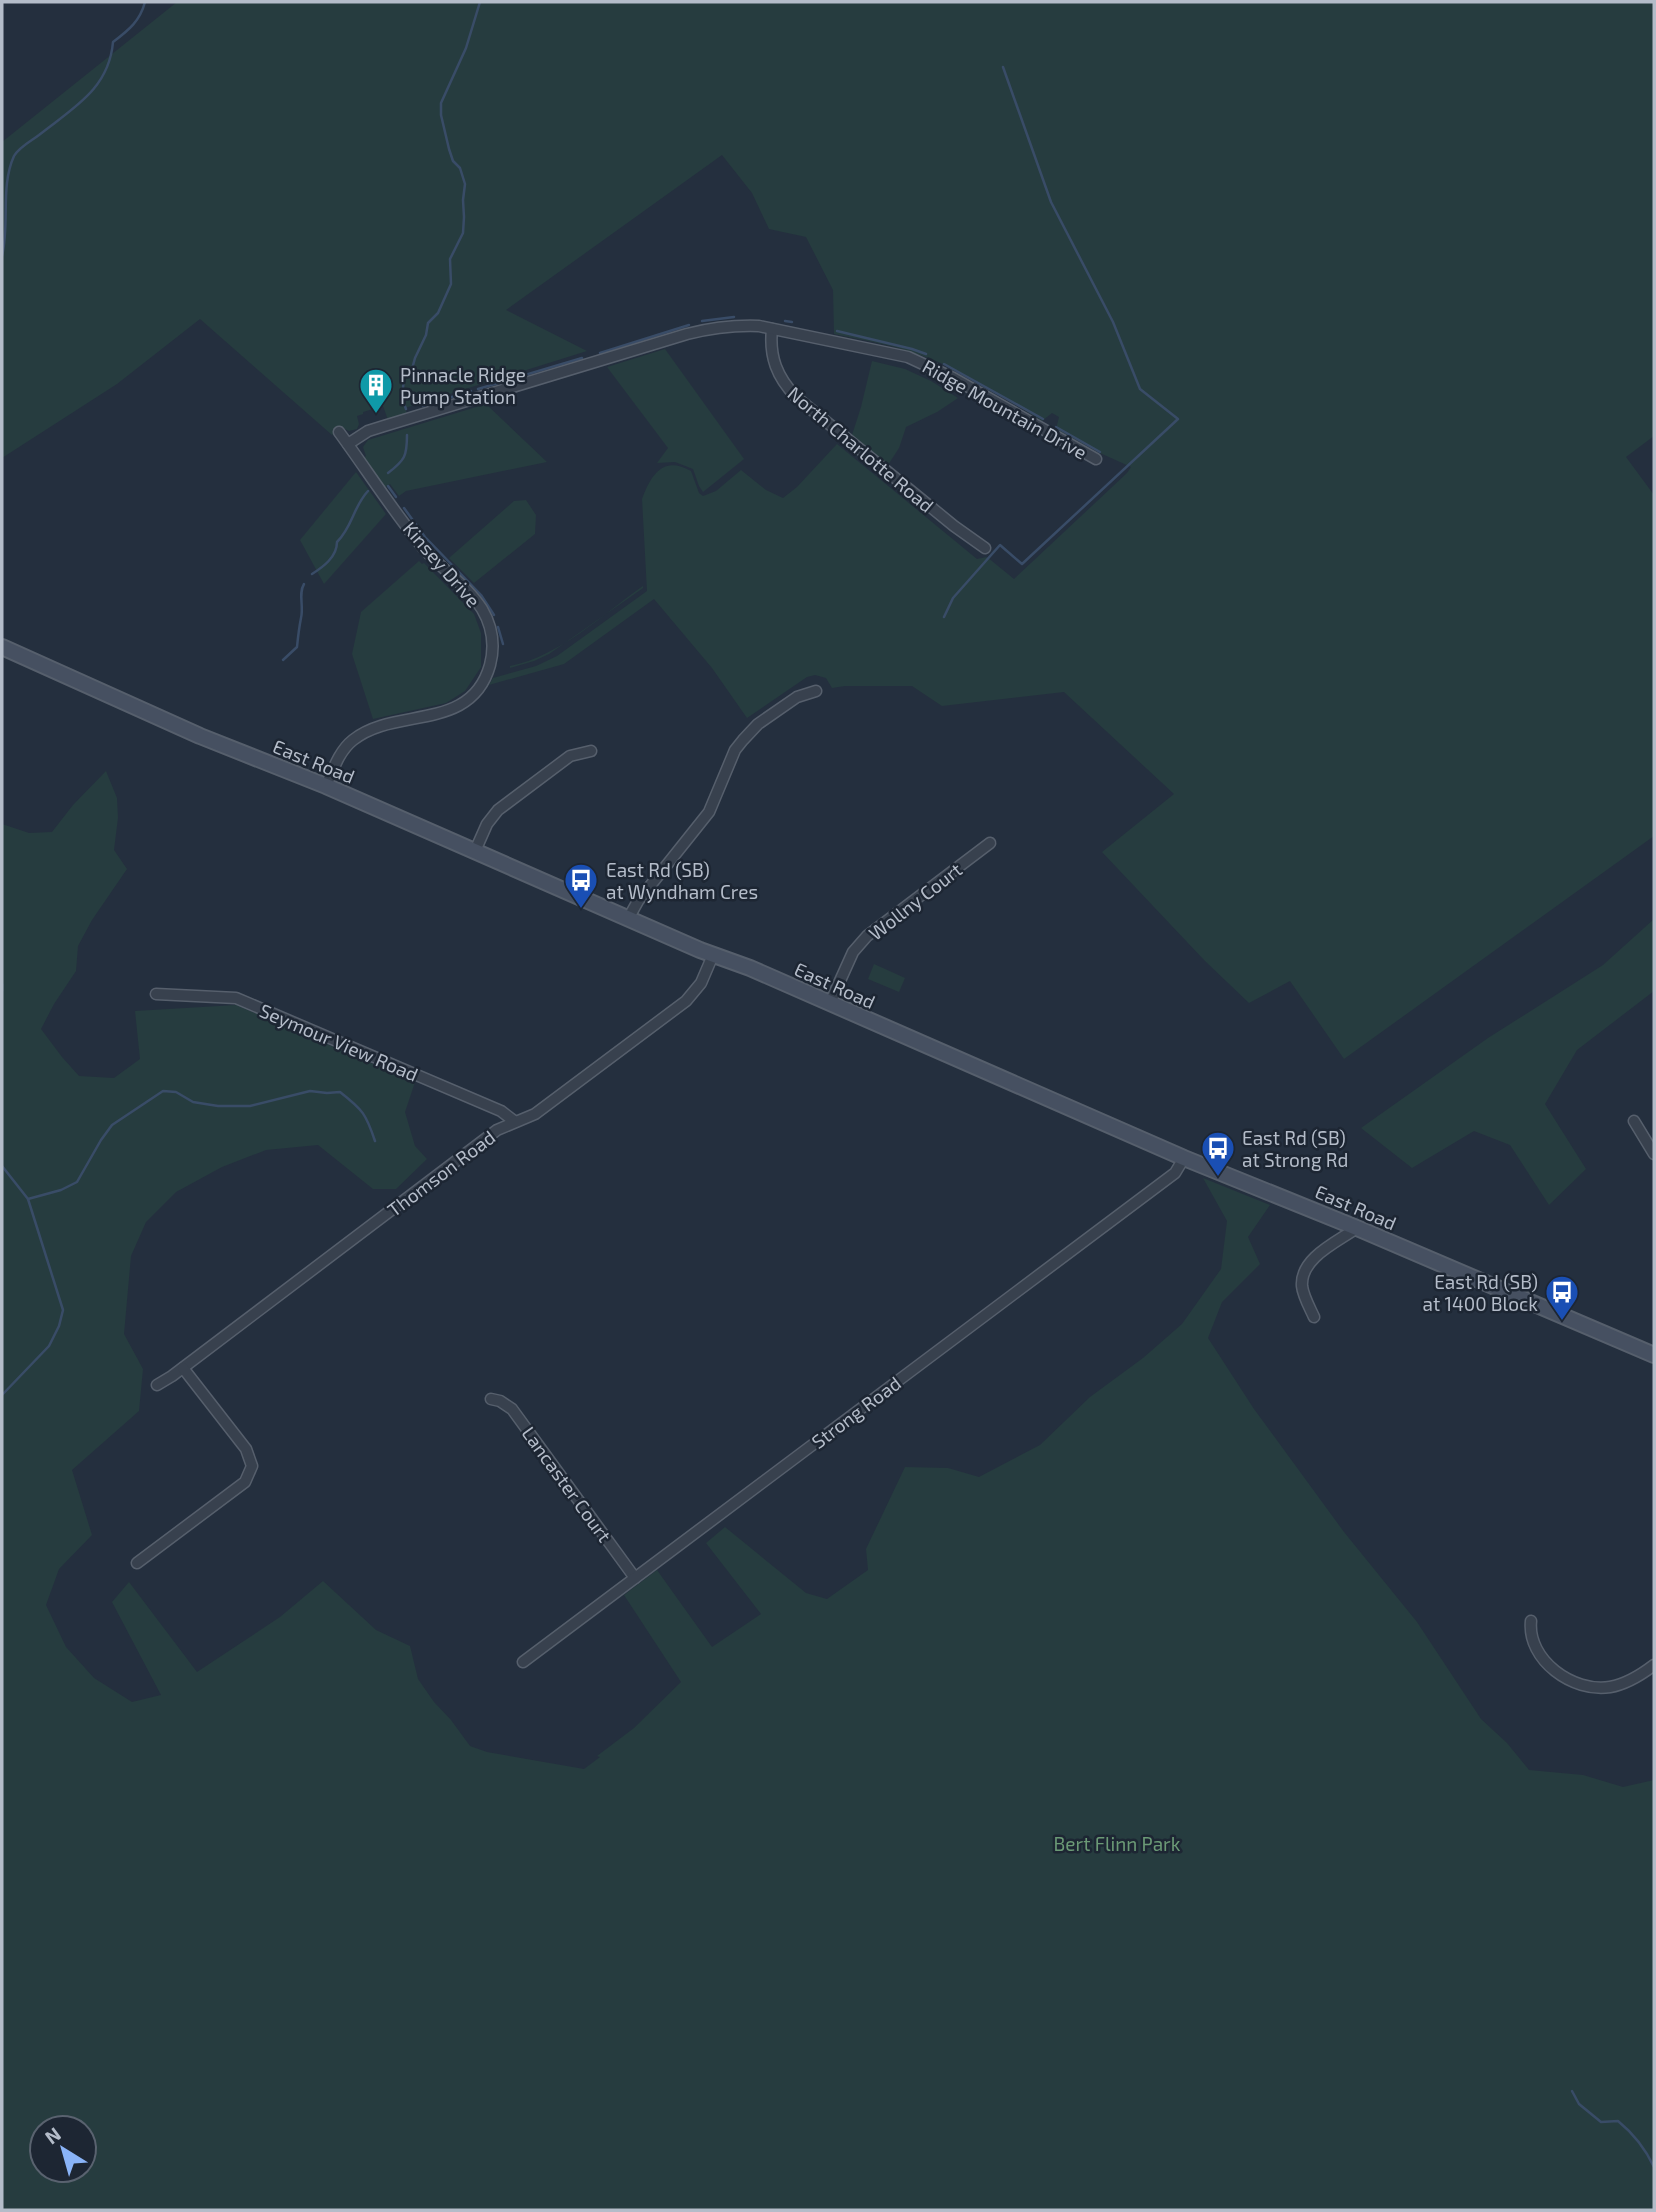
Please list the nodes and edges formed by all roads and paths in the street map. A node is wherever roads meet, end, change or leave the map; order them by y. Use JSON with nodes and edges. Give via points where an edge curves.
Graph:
{"nodes":[{"id":1,"x":772,"y":329,"type":"junction"},
{"id":2,"x":339,"y":432,"type":"dead end"},
{"id":3,"x":348,"y":444,"type":"junction"},
{"id":4,"x":1096,"y":459,"type":"dead end"},
{"id":5,"x":985,"y":548,"type":"dead end"},
{"id":6,"x":2,"y":647,"type":"edge"},
{"id":7,"x":817,"y":691,"type":"dead end"},
{"id":8,"x":591,"y":751,"type":"dead end"},
{"id":9,"x":326,"y":786,"type":"junction"},
{"id":10,"x":990,"y":843,"type":"dead end"},
{"id":11,"x":475,"y":851,"type":"junction"},
{"id":12,"x":628,"y":919,"type":"junction"},
{"id":13,"x":713,"y":955,"type":"junction"},
{"id":14,"x":156,"y":994,"type":"dead end"},
{"id":15,"x":830,"y":1003,"type":"junction"},
{"id":16,"x":514,"y":1121,"type":"junction"},
{"id":17,"x":1634,"y":1121,"type":"dead end"},
{"id":18,"x":1654,"y":1154,"type":"edge"},
{"id":19,"x":1184,"y":1158,"type":"junction"},
{"id":20,"x":1357,"y":1228,"type":"junction"},
{"id":21,"x":1314,"y":1317,"type":"dead end"},
{"id":22,"x":1654,"y":1355,"type":"edge"},
{"id":23,"x":183,"y":1368,"type":"junction"},
{"id":24,"x":158,"y":1385,"type":"dead end"},
{"id":25,"x":491,"y":1399,"type":"dead end"},
{"id":26,"x":137,"y":1563,"type":"dead end"},
{"id":27,"x":635,"y":1578,"type":"junction"},
{"id":28,"x":1531,"y":1621,"type":"dead end"},
{"id":29,"x":523,"y":1662,"type":"dead end"},
{"id":30,"x":1654,"y":1665,"type":"edge"}],
"edges":[{"from":1,"to":3,"type":"street","name":"Ridge Mountain Drive","via":[[740,325],[687,334],[368,431]]},
{"from":1,"to":4,"type":"street","name":"Ridge Mountain Drive","via":[[908,357]]},
{"from":1,"to":5,"type":"street","name":"North Charlotte Road","via":[[773,360],[781,380],[796,397]]},
{"from":2,"to":3,"type":"street","name":"Kinsey Drive"},
{"from":3,"to":9,"type":"street","name":"Kinsey Drive","via":[[420,544],[478,603],[491,631],[492,651],[488,672],[466,700],[436,715],[364,733],[340,754]]},
{"from":6,"to":9,"type":"main road","name":"East Road","via":[[200,736]]},
{"from":7,"to":12,"type":"street","via":[[797,697],[743,740],[709,812]]},
{"from":8,"to":11,"type":"street","via":[[570,756],[498,810]]},
{"from":9,"to":11,"type":"main road","name":"East Road"},
{"from":10,"to":15,"type":"street","name":"Wollny Court","via":[[867,936],[853,952]]},
{"from":11,"to":12,"type":"main road","name":"East Road"},
{"from":12,"to":13,"type":"main road","name":"East Road"},
{"from":13,"to":15,"type":"main road","name":"East Road"},
{"from":13,"to":16,"type":"street","name":"Thomson Road","via":[[701,983],[686,1001],[535,1114]]},
{"from":14,"to":16,"type":"street","name":"Seymour View Road","via":[[236,998],[501,1111]]},
{"from":15,"to":19,"type":"main road","name":"East Road"},
{"from":16,"to":23,"type":"street","name":"Thomson Road"},
{"from":17,"to":18,"type":"street"},
{"from":19,"to":20,"type":"main road","name":"East Road"},
{"from":19,"to":27,"type":"street","name":"Strong Road","via":[[1175,1173]]},
{"from":20,"to":21,"type":"street","via":[[1308,1262],[1302,1289]]},
{"from":20,"to":22,"type":"main road","name":"East Road"},
{"from":23,"to":24,"type":"street","name":"Thomson Road"},
{"from":23,"to":26,"type":"street","via":[[246,1449],[252,1466],[245,1482]]},
{"from":25,"to":27,"type":"street","name":"Lancaster Court","via":[[512,1409]]},
{"from":27,"to":29,"type":"street","name":"Strong Road"},
{"from":28,"to":30,"type":"street","via":[[1536,1648],[1572,1681],[1609,1687]]}]}
